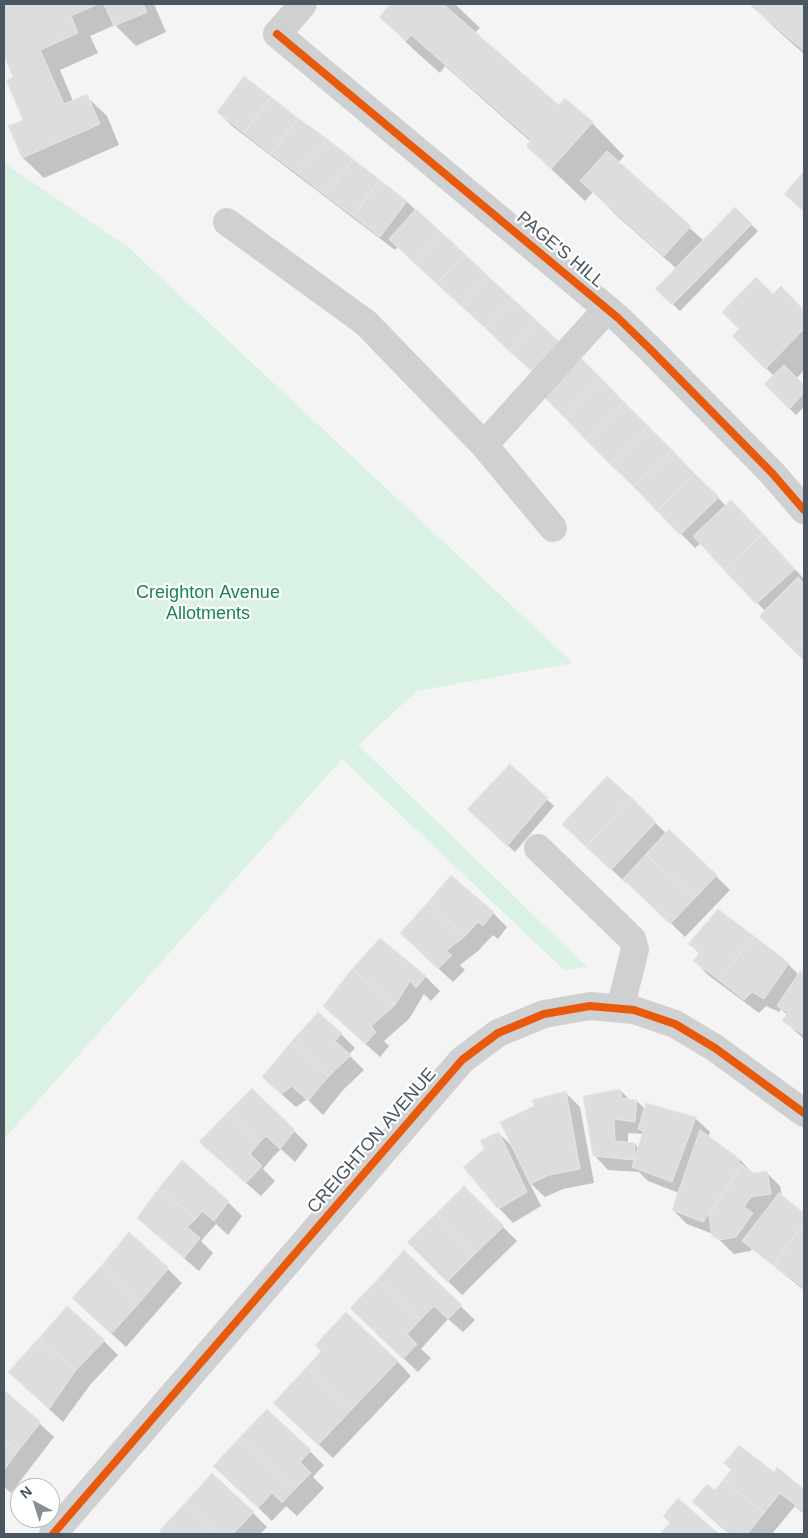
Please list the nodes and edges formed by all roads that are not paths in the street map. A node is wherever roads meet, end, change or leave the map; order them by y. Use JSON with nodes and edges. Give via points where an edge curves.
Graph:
{"nodes":[{"id":1,"x":303,"y":4,"type":"edge"},
{"id":2,"x":227,"y":222,"type":"dead end"},
{"id":3,"x":607,"y":309,"type":"junction"},
{"id":4,"x":484,"y":445,"type":"junction"},
{"id":5,"x":804,"y":510,"type":"edge"},
{"id":6,"x":553,"y":528,"type":"dead end"},
{"id":7,"x":538,"y":848,"type":"dead end"},
{"id":8,"x":620,"y":1009,"type":"junction"},
{"id":9,"x":804,"y":1113,"type":"edge"},
{"id":10,"x":53,"y":1534,"type":"edge"}],
"edges":[{"from":1,"to":3,"type":"street","name":"PAGE'S HILL","via":[[277,34]]},
{"from":2,"to":4,"type":"street","via":[[366,323]]},
{"from":3,"to":4,"type":"street"},
{"from":3,"to":5,"type":"street","name":"PAGE'S HILL","via":[[671,369]]},
{"from":4,"to":6,"type":"street"},
{"from":7,"to":8,"type":"street","via":[[632,939],[635,949]]},
{"from":8,"to":9,"type":"street","name":"CREIGHTON AVENUE","via":[[634,1010],[675,1024],[715,1048]]},
{"from":8,"to":10,"type":"street","name":"CREIGHTON AVENUE","via":[[590,1006],[544,1014],[498,1033],[462,1060]]}]}
